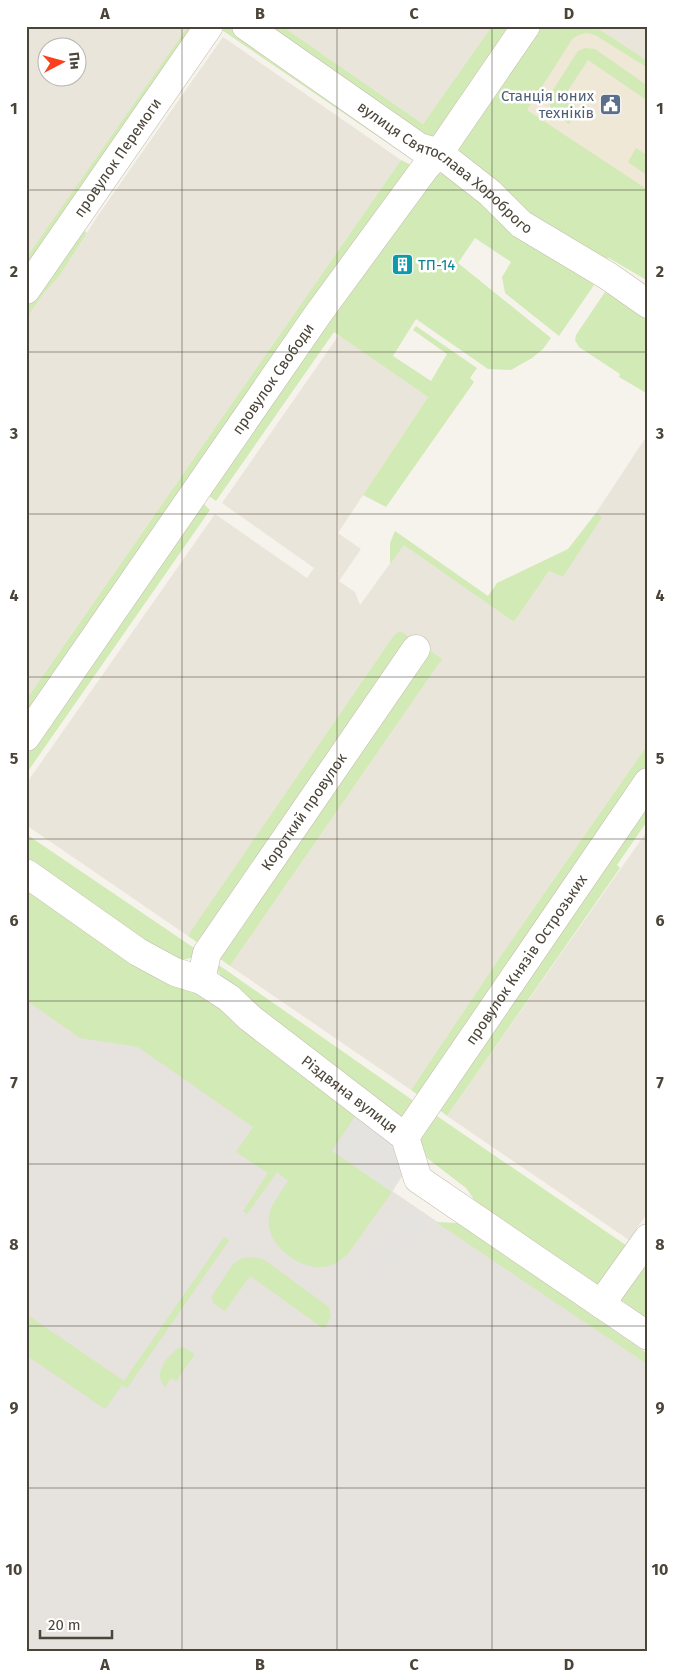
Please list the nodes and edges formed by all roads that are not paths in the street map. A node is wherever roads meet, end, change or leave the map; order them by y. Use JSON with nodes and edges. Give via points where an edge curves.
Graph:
{"nodes":[{"id":1,"x":209,"y":26,"type":"edge"},
{"id":2,"x":246,"y":26,"type":"edge"},
{"id":3,"x":526,"y":26,"type":"edge"},
{"id":4,"x":439,"y":153,"type":"junction"},
{"id":5,"x":26,"y":290,"type":"edge"},
{"id":6,"x":648,"y":304,"type":"edge"},
{"id":7,"x":416,"y":649,"type":"dead end"},
{"id":8,"x":26,"y":737,"type":"edge"},
{"id":9,"x":648,"y":782,"type":"edge"},
{"id":10,"x":26,"y":874,"type":"edge"},
{"id":11,"x":201,"y":980,"type":"junction"},
{"id":12,"x":405,"y":1137,"type":"junction"},
{"id":13,"x":648,"y":1238,"type":"edge"},
{"id":14,"x":601,"y":1304,"type":"junction"},
{"id":15,"x":648,"y":1336,"type":"edge"}],
"edges":[{"from":1,"to":5,"type":"street","name":"провулок Перемоги"},
{"from":2,"to":4,"type":"street","name":"вулиця Святослава Хороброго","via":[[419,148]]},
{"from":3,"to":4,"type":"street","name":"провулок Свободи"},
{"from":4,"to":6,"type":"street","name":"вулиця Святослава Хороброго","via":[[490,193],[521,224]]},
{"from":4,"to":8,"type":"street","name":"провулок Свободи","via":[[318,314]]},
{"from":7,"to":11,"type":"street","name":"Короткий провулок","via":[[207,953]]},
{"from":9,"to":12,"type":"street","name":"провулок Князів Острозьких"},
{"from":10,"to":11,"type":"street","name":"Різдвяна вулиця","via":[[138,952],[175,972]]},
{"from":11,"to":12,"type":"street","name":"Різдвяна вулиця","via":[[229,998],[250,1018]]},
{"from":12,"to":14,"type":"street","name":"Різдвяна вулиця","via":[[418,1179]]},
{"from":13,"to":14,"type":"street"},
{"from":14,"to":15,"type":"street","name":"Різдвяна вулиця"}]}
